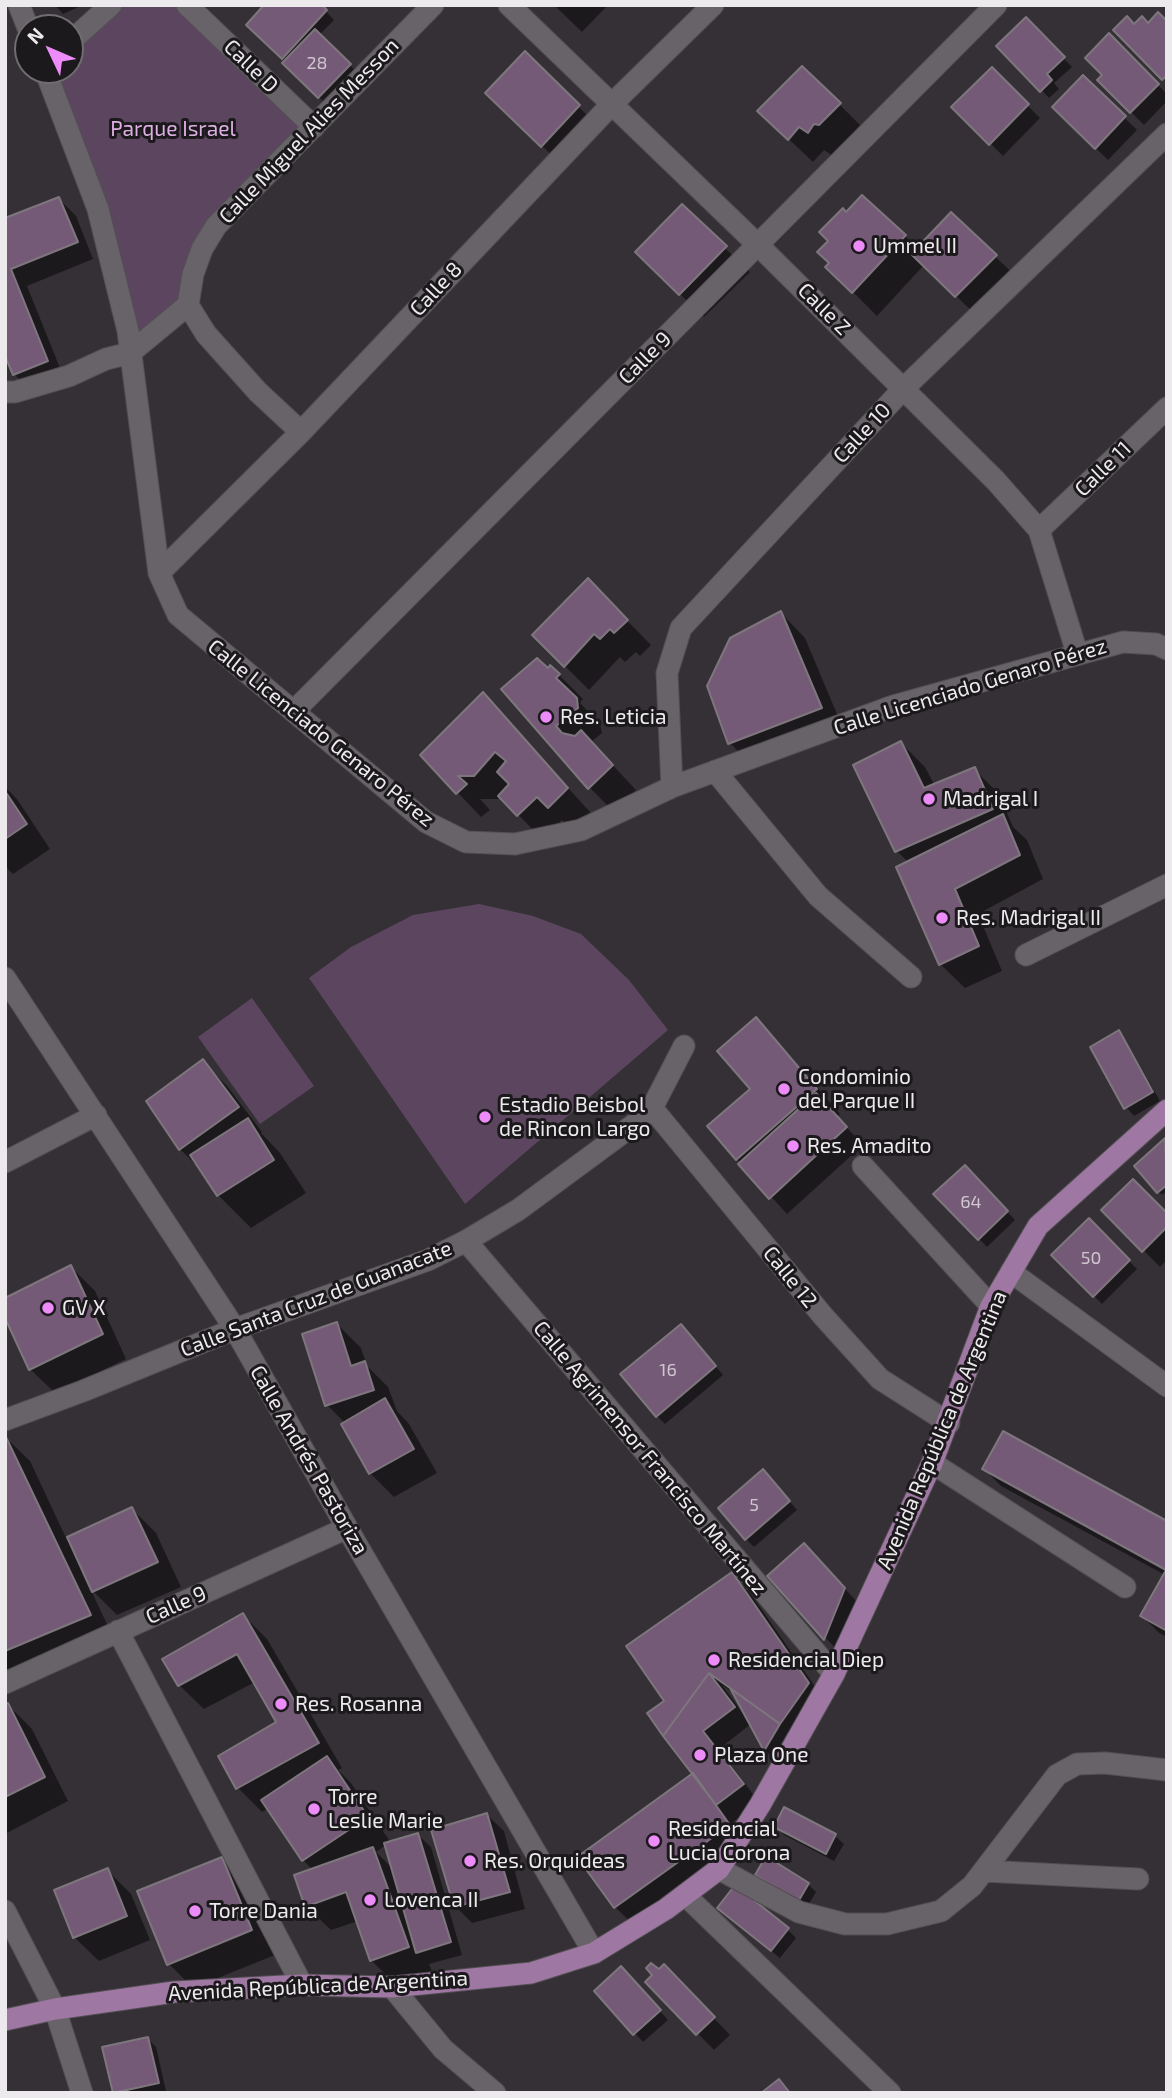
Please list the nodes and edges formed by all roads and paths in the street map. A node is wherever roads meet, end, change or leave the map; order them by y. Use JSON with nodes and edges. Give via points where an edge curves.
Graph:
{"nodes":[{"id":1,"x":111,"y":5,"type":"edge"},
{"id":2,"x":187,"y":5,"type":"edge"},
{"id":3,"x":433,"y":5,"type":"edge"},
{"id":4,"x":509,"y":5,"type":"edge"},
{"id":5,"x":713,"y":5,"type":"edge"},
{"id":6,"x":996,"y":5,"type":"edge"},
{"id":7,"x":84,"y":29,"type":"edge"},
{"id":8,"x":50,"y":84,"type":"edge"},
{"id":9,"x":612,"y":104,"type":"junction"},
{"id":10,"x":314,"y":127,"type":"junction"},
{"id":11,"x":1167,"y":134,"type":"edge"},
{"id":12,"x":758,"y":245,"type":"junction"},
{"id":13,"x":188,"y":305,"type":"junction"},
{"id":14,"x":130,"y":353,"type":"junction"},
{"id":15,"x":904,"y":388,"type":"junction"},
{"id":16,"x":5,"y":392,"type":"edge"},
{"id":17,"x":1167,"y":408,"type":"edge"},
{"id":18,"x":301,"y":432,"type":"junction"},
{"id":19,"x":1039,"y":530,"type":"junction"},
{"id":20,"x":159,"y":573,"type":"junction"},
{"id":21,"x":1167,"y":649,"type":"edge"},
{"id":22,"x":1077,"y":653,"type":"junction"},
{"id":23,"x":294,"y":711,"type":"junction"},
{"id":24,"x":715,"y":771,"type":"junction"},
{"id":25,"x":672,"y":787,"type":"junction"},
{"id":26,"x":1167,"y":885,"type":"edge"},
{"id":27,"x":1026,"y":954,"type":"dead end"},
{"id":28,"x":911,"y":976,"type":"dead end"},
{"id":29,"x":5,"y":978,"type":"edge"},
{"id":30,"x":684,"y":1046,"type":"dead end"},
{"id":31,"x":652,"y":1108,"type":"junction"},
{"id":32,"x":1166,"y":1112,"type":"edge"},
{"id":33,"x":96,"y":1115,"type":"junction"},
{"id":34,"x":5,"y":1162,"type":"edge"},
{"id":35,"x":863,"y":1166,"type":"dead end"},
{"id":36,"x":466,"y":1241,"type":"junction"},
{"id":37,"x":1010,"y":1272,"type":"junction"},
{"id":38,"x":990,"y":1306,"type":"junction"},
{"id":39,"x":234,"y":1329,"type":"junction"},
{"id":40,"x":1167,"y":1387,"type":"edge"},
{"id":41,"x":5,"y":1420,"type":"edge"},
{"id":42,"x":948,"y":1423,"type":"junction"},
{"id":43,"x":932,"y":1463,"type":"junction"},
{"id":44,"x":347,"y":1528,"type":"junction"},
{"id":45,"x":1125,"y":1587,"type":"dead end"},
{"id":46,"x":118,"y":1631,"type":"junction"},
{"id":47,"x":834,"y":1674,"type":"junction"},
{"id":48,"x":5,"y":1683,"type":"edge"},
{"id":49,"x":1167,"y":1770,"type":"edge"},
{"id":50,"x":719,"y":1869,"type":"junction"},
{"id":51,"x":984,"y":1871,"type":"junction"},
{"id":52,"x":1138,"y":1880,"type":"dead end"},
{"id":53,"x":685,"y":1895,"type":"junction"},
{"id":54,"x":5,"y":1911,"type":"edge"},
{"id":55,"x":594,"y":1953,"type":"junction"},
{"id":56,"x":302,"y":1985,"type":"junction"},
{"id":57,"x":392,"y":1987,"type":"junction"},
{"id":58,"x":55,"y":2009,"type":"junction"},
{"id":59,"x":5,"y":2020,"type":"edge"},
{"id":60,"x":82,"y":2093,"type":"edge"},
{"id":61,"x":495,"y":2093,"type":"edge"},
{"id":62,"x":890,"y":2093,"type":"edge"}],
"edges":[{"from":1,"to":7,"type":"street"},
{"from":2,"to":10,"type":"street","name":"Calle D"},
{"from":3,"to":10,"type":"street","name":"Calle Miguel Alies Messon"},
{"from":4,"to":9,"type":"street","name":"Calle Z"},
{"from":5,"to":9,"type":"street","name":"Calle 8"},
{"from":6,"to":12,"type":"street","name":"Calle 9"},
{"from":8,"to":14,"type":"street","name":"Calle Licenciado Genaro Pérez","via":[[98,209]]},
{"from":9,"to":12,"type":"street","name":"Calle Z"},
{"from":9,"to":18,"type":"street","name":"Calle 8"},
{"from":10,"to":13,"type":"street","name":"Calle Miguel Alies Messon","via":[[216,226],[193,274]]},
{"from":11,"to":15,"type":"street","name":"Calle 10"},
{"from":12,"to":15,"type":"street","name":"Calle Z"},
{"from":12,"to":23,"type":"street","name":"Calle 9"},
{"from":13,"to":14,"type":"street"},
{"from":13,"to":18,"type":"street","via":[[206,334]]},
{"from":14,"to":16,"type":"street","via":[[69,376]]},
{"from":14,"to":20,"type":"street","name":"Calle Licenciado Genaro Pérez"},
{"from":15,"to":19,"type":"street","name":"Calle Z"},
{"from":15,"to":25,"type":"street","name":"Calle 10","via":[[681,628],[667,673]]},
{"from":17,"to":19,"type":"street","name":"Calle 11"},
{"from":18,"to":20,"type":"street","name":"Calle 8"},
{"from":19,"to":22,"type":"street","name":"Calle Z"},
{"from":20,"to":23,"type":"street","name":"Calle Licenciado Genaro Pérez","via":[[178,615]]},
{"from":21,"to":22,"type":"street","name":"Calle Licenciado Genaro Pérez","via":[[1123,642]]},
{"from":22,"to":24,"type":"street","name":"Calle Licenciado Genaro Pérez","via":[[893,706]]},
{"from":23,"to":25,"type":"street","name":"Calle Licenciado Genaro Pérez","via":[[426,822],[466,842],[515,844],[581,830]]},
{"from":24,"to":25,"type":"street","name":"Calle Licenciado Genaro Pérez"},
{"from":24,"to":28,"type":"street","via":[[818,896]]},
{"from":26,"to":27,"type":"street"},
{"from":29,"to":33,"type":"street","name":"Calle Andrés Pastoriza"},
{"from":30,"to":31,"type":"street","name":"Calle Santa Cruz de Guanacate"},
{"from":31,"to":36,"type":"street","name":"Calle Santa Cruz de Guanacate","via":[[518,1210]]},
{"from":31,"to":42,"type":"street","name":"Calle 12","via":[[822,1316],[880,1379]]},
{"from":32,"to":37,"type":"main road","name":"Avenida República de Argentina","via":[[1038,1226]]},
{"from":33,"to":34,"type":"street"},
{"from":33,"to":39,"type":"street","name":"Calle Andrés Pastoriza"},
{"from":35,"to":38,"type":"street"},
{"from":36,"to":39,"type":"street","name":"Calle Santa Cruz de Guanacate","via":[[428,1260]]},
{"from":36,"to":47,"type":"street","name":"Calle Agrimensor Francisco Martínez"},
{"from":37,"to":38,"type":"main road","name":"Avenida República de Argentina"},
{"from":37,"to":40,"type":"street"},
{"from":38,"to":42,"type":"main road","name":"Avenida República de Argentina"},
{"from":39,"to":41,"type":"street","name":"Calle Santa Cruz de Guanacate"},
{"from":39,"to":44,"type":"street","name":"Calle Andrés Pastoriza"},
{"from":42,"to":43,"type":"main road","name":"Avenida República de Argentina"},
{"from":43,"to":45,"type":"street"},
{"from":43,"to":47,"type":"main road","name":"Avenida República de Argentina"},
{"from":44,"to":46,"type":"street","name":"Calle 9"},
{"from":44,"to":55,"type":"street","name":"Calle Andrés Pastoriza"},
{"from":46,"to":48,"type":"street","name":"Calle 9"},
{"from":46,"to":56,"type":"street"},
{"from":47,"to":50,"type":"main road","name":"Avenida República de Argentina"},
{"from":49,"to":51,"type":"street","via":[[1077,1764],[1057,1775]]},
{"from":50,"to":51,"type":"street","via":[[799,1912],[845,1924],[887,1924],[941,1911]]},
{"from":50,"to":53,"type":"main road","name":"Avenida República de Argentina"},
{"from":51,"to":52,"type":"street"},
{"from":53,"to":55,"type":"main road","name":"Avenida República de Argentina"},
{"from":53,"to":62,"type":"street"},
{"from":54,"to":58,"type":"street"},
{"from":55,"to":57,"type":"main road","name":"Avenida República de Argentina","via":[[531,1973]]},
{"from":56,"to":57,"type":"main road","name":"Avenida República de Argentina"},
{"from":56,"to":58,"type":"main road","name":"Avenida República de Argentina","via":[[174,1992]]},
{"from":57,"to":61,"type":"street","via":[[443,2049]]},
{"from":58,"to":59,"type":"main road","name":"Avenida República de Argentina"},
{"from":58,"to":60,"type":"street"}]}
